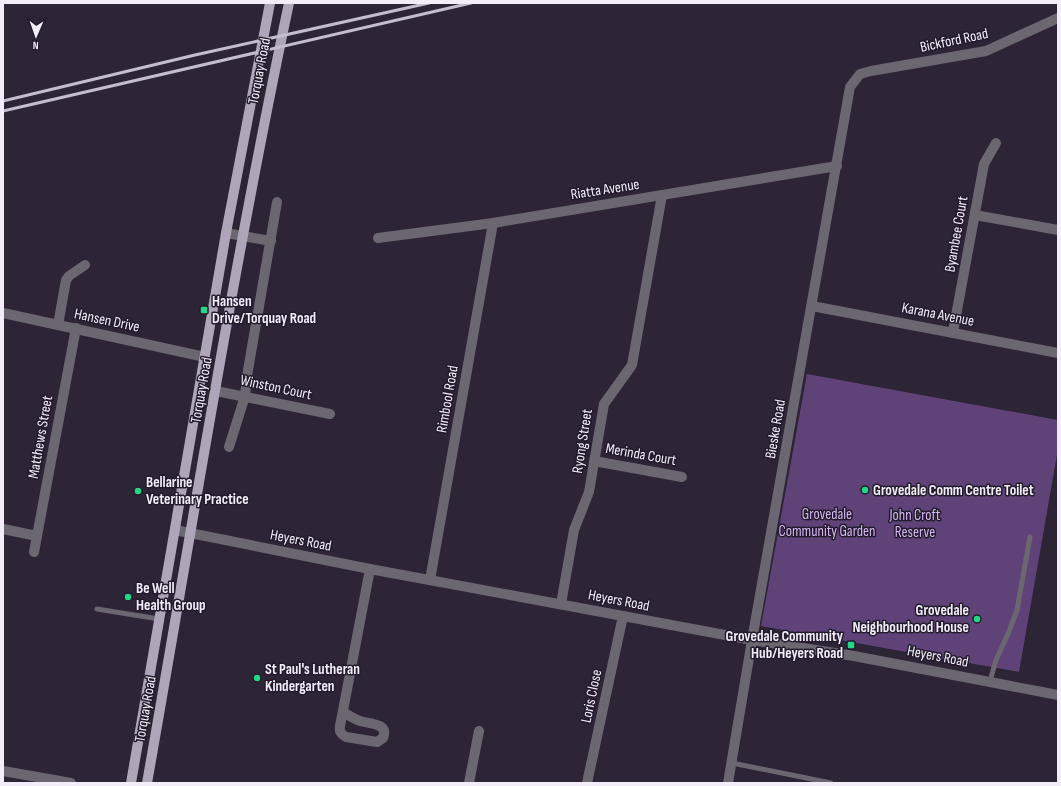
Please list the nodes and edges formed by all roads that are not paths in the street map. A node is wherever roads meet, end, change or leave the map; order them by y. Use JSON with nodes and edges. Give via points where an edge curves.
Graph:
{"nodes":[{"id":1,"x":270,"y":3,"type":"edge"},
{"id":2,"x":289,"y":3,"type":"edge"},
{"id":3,"x":1058,"y":18,"type":"edge"},
{"id":4,"x":854,"y":81,"type":"joint"},
{"id":5,"x":996,"y":143,"type":"dead end"},
{"id":6,"x":837,"y":166,"type":"junction"},
{"id":7,"x":662,"y":195,"type":"junction"},
{"id":8,"x":277,"y":202,"type":"dead end"},
{"id":9,"x":975,"y":216,"type":"junction"},
{"id":10,"x":493,"y":223,"type":"junction"},
{"id":11,"x":1058,"y":230,"type":"edge"},
{"id":12,"x":226,"y":233,"type":"junction"},
{"id":13,"x":243,"y":235,"type":"junction"},
{"id":14,"x":378,"y":238,"type":"dead end"},
{"id":15,"x":271,"y":241,"type":"junction"},
{"id":16,"x":85,"y":265,"type":"dead end"},
{"id":17,"x":812,"y":306,"type":"junction"},
{"id":18,"x":3,"y":313,"type":"edge"},
{"id":19,"x":58,"y":325,"type":"junction"},
{"id":20,"x":76,"y":328,"type":"junction"},
{"id":21,"x":953,"y":332,"type":"junction"},
{"id":22,"x":1058,"y":353,"type":"edge"},
{"id":23,"x":205,"y":357,"type":"junction"},
{"id":24,"x":216,"y":391,"type":"junction"},
{"id":25,"x":245,"y":396,"type":"junction"},
{"id":26,"x":330,"y":414,"type":"dead end"},
{"id":27,"x":229,"y":447,"type":"dead end"},
{"id":28,"x":594,"y":461,"type":"junction"},
{"id":29,"x":682,"y":477,"type":"dead end"},
{"id":30,"x":3,"y":529,"type":"edge"},
{"id":31,"x":175,"y":530,"type":"junction"},
{"id":32,"x":191,"y":534,"type":"junction"},
{"id":33,"x":37,"y":536,"type":"junction"},
{"id":34,"x":1030,"y":537,"type":"dead end"},
{"id":35,"x":34,"y":552,"type":"dead end"},
{"id":36,"x":370,"y":569,"type":"junction"},
{"id":37,"x":430,"y":580,"type":"junction"},
{"id":38,"x":561,"y":604,"type":"junction"},
{"id":39,"x":97,"y":609,"type":"dead end"},
{"id":40,"x":623,"y":616,"type":"junction"},
{"id":41,"x":159,"y":619,"type":"junction"},
{"id":42,"x":752,"y":640,"type":"junction"},
{"id":43,"x":990,"y":681,"type":"junction"},
{"id":44,"x":1058,"y":695,"type":"edge"},
{"id":45,"x":343,"y":712,"type":"dead end"},
{"id":46,"x":479,"y":731,"type":"dead end"},
{"id":47,"x":732,"y":764,"type":"junction"},
{"id":48,"x":3,"y":771,"type":"edge"},
{"id":49,"x":71,"y":783,"type":"edge"},
{"id":50,"x":131,"y":783,"type":"edge"},
{"id":51,"x":147,"y":783,"type":"edge"},
{"id":52,"x":469,"y":783,"type":"edge"},
{"id":53,"x":587,"y":783,"type":"edge"},
{"id":54,"x":728,"y":783,"type":"edge"},
{"id":55,"x":831,"y":783,"type":"edge"}],
"edges":[{"from":1,"to":12,"type":"main road","name":"Torquay Road"},
{"from":2,"to":13,"type":"main road","name":"Torquay Road"},
{"from":3,"to":4,"type":"street","name":"Bickford Road","via":[[986,51],[871,70],[860,74]]},
{"from":4,"to":6,"type":"street","name":"Bieske Road","via":[[850,87]]},
{"from":5,"to":9,"type":"street","name":"Byambee Court","via":[[984,164]]},
{"from":6,"to":7,"type":"street","name":"Riatta Avenue"},
{"from":6,"to":17,"type":"street","name":"Bieske Road"},
{"from":7,"to":10,"type":"street","name":"Riatta Avenue"},
{"from":7,"to":28,"type":"street","name":"Ryong Street","via":[[632,365],[604,404]]},
{"from":8,"to":15,"type":"street"},
{"from":9,"to":11,"type":"street"},
{"from":9,"to":21,"type":"street","name":"Byambee Court"},
{"from":10,"to":14,"type":"street","name":"Riatta Avenue"},
{"from":10,"to":37,"type":"street","name":"Rimbool Road"},
{"from":12,"to":13,"type":"street"},
{"from":12,"to":23,"type":"main road","name":"Torquay Road"},
{"from":13,"to":15,"type":"street"},
{"from":13,"to":24,"type":"main road","name":"Torquay Road"},
{"from":15,"to":25,"type":"street"},
{"from":16,"to":19,"type":"street","via":[[66,280]]},
{"from":17,"to":21,"type":"street","name":"Karana Avenue"},
{"from":17,"to":42,"type":"street","name":"Bieske Road"},
{"from":18,"to":19,"type":"street","name":"Hansen Drive"},
{"from":19,"to":20,"type":"street","name":"Hansen Drive"},
{"from":20,"to":23,"type":"street","name":"Hansen Drive"},
{"from":20,"to":33,"type":"street","name":"Matthews Street"},
{"from":21,"to":22,"type":"street","name":"Karana Avenue"},
{"from":23,"to":31,"type":"main road","name":"Torquay Road"},
{"from":24,"to":25,"type":"street","name":"Winston Court"},
{"from":24,"to":32,"type":"main road","name":"Torquay Road"},
{"from":25,"to":26,"type":"street","name":"Winston Court"},
{"from":25,"to":27,"type":"street"},
{"from":28,"to":29,"type":"street","name":"Merinda Court"},
{"from":28,"to":38,"type":"street","name":"Ryong Street","via":[[589,492],[574,530]]},
{"from":30,"to":33,"type":"street"},
{"from":31,"to":32,"type":"street","name":"Heyers Road"},
{"from":31,"to":41,"type":"main road","name":"Torquay Road"},
{"from":32,"to":36,"type":"street","name":"Heyers Road"},
{"from":32,"to":51,"type":"main road","name":"Torquay Road"},
{"from":33,"to":35,"type":"street","name":"Matthews Street"},
{"from":34,"to":43,"type":"lane","via":[[1017,610]]},
{"from":36,"to":37,"type":"street","name":"Heyers Road"},
{"from":36,"to":45,"type":"street"},
{"from":37,"to":38,"type":"street","name":"Heyers Road"},
{"from":38,"to":40,"type":"street","name":"Heyers Road"},
{"from":39,"to":41,"type":"lane"},
{"from":40,"to":42,"type":"street","name":"Heyers Road"},
{"from":40,"to":53,"type":"street","name":"Loris Close"},
{"from":41,"to":50,"type":"main road","name":"Torquay Road"},
{"from":42,"to":43,"type":"street","name":"Heyers Road"},
{"from":42,"to":47,"type":"street","name":"Bieske Road"},
{"from":43,"to":44,"type":"street","name":"Heyers Road"},
{"from":46,"to":52,"type":"street"},
{"from":47,"to":54,"type":"street","name":"Bieske Road"},
{"from":47,"to":55,"type":"lane"},
{"from":48,"to":49,"type":"street"}]}
